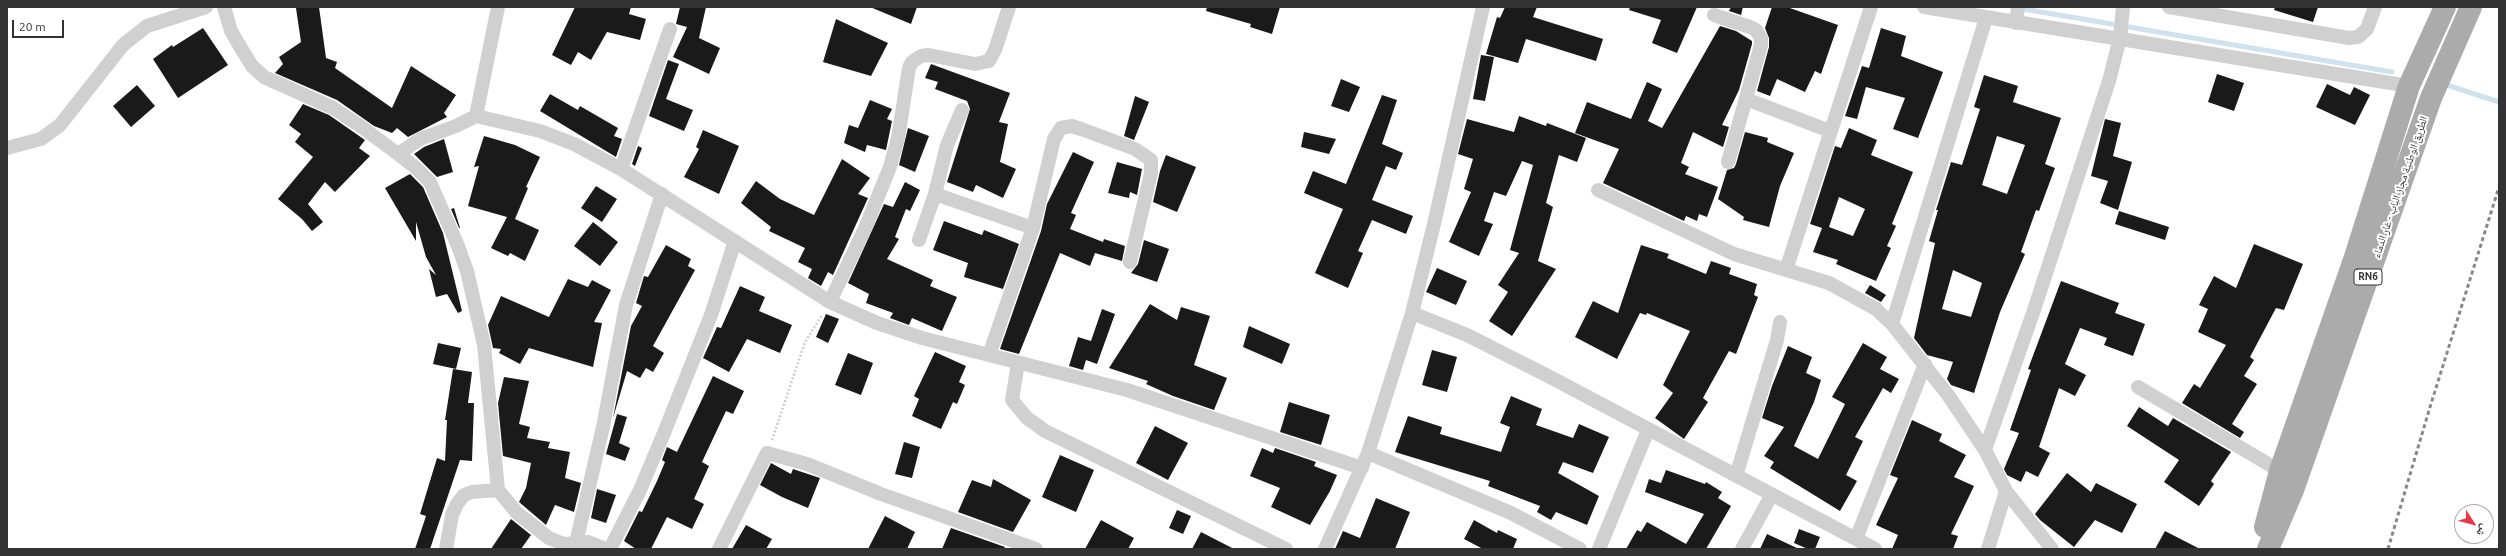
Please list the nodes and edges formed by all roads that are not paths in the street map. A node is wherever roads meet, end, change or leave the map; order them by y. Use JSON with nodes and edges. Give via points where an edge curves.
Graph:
{"nodes":[{"id":1,"x":206,"y":7,"type":"edge"},
{"id":2,"x":224,"y":7,"type":"edge"},
{"id":3,"x":498,"y":7,"type":"edge"},
{"id":4,"x":1009,"y":7,"type":"edge"},
{"id":5,"x":1483,"y":7,"type":"edge"},
{"id":6,"x":1871,"y":7,"type":"edge"},
{"id":7,"x":1924,"y":7,"type":"edge"},
{"id":8,"x":2018,"y":7,"type":"edge"},
{"id":9,"x":2123,"y":7,"type":"edge"},
{"id":10,"x":2169,"y":7,"type":"edge"},
{"id":11,"x":2376,"y":7,"type":"edge"},
{"id":12,"x":2445,"y":7,"type":"edge"},
{"id":13,"x":2471,"y":7,"type":"edge"},
{"id":14,"x":1714,"y":15,"type":"dead end"},
{"id":15,"x":1986,"y":18,"type":"junction"},
{"id":16,"x":2016,"y":23,"type":"junction"},
{"id":17,"x":670,"y":29,"type":"dead end"},
{"id":18,"x":2120,"y":38,"type":"junction"},
{"id":19,"x":2409,"y":86,"type":"junction"},
{"id":20,"x":1746,"y":99,"type":"junction"},
{"id":21,"x":962,"y":110,"type":"dead end"},
{"id":22,"x":476,"y":116,"type":"junction"},
{"id":23,"x":1830,"y":131,"type":"junction"},
{"id":24,"x":7,"y":148,"type":"edge"},
{"id":25,"x":398,"y":154,"type":"junction"},
{"id":26,"x":1728,"y":162,"type":"dead end"},
{"id":27,"x":621,"y":169,"type":"junction"},
{"id":28,"x":1598,"y":190,"type":"dead end"},
{"id":29,"x":662,"y":194,"type":"junction"},
{"id":30,"x":935,"y":194,"type":"junction"},
{"id":31,"x":1033,"y":228,"type":"junction"},
{"id":32,"x":919,"y":240,"type":"dead end"},
{"id":33,"x":735,"y":241,"type":"junction"},
{"id":34,"x":1130,"y":262,"type":"dead end"},
{"id":35,"x":1786,"y":270,"type":"junction"},
{"id":36,"x":830,"y":302,"type":"junction"},
{"id":37,"x":1412,"y":313,"type":"junction"},
{"id":38,"x":1780,"y":322,"type":"dead end"},
{"id":39,"x":1892,"y":324,"type":"junction"},
{"id":40,"x":989,"y":355,"type":"junction"},
{"id":41,"x":1018,"y":363,"type":"junction"},
{"id":42,"x":1925,"y":364,"type":"junction"},
{"id":43,"x":2138,"y":387,"type":"dead end"},
{"id":44,"x":1648,"y":430,"type":"junction"},
{"id":45,"x":1985,"y":450,"type":"junction"},
{"id":46,"x":1368,"y":452,"type":"junction"},
{"id":47,"x":1362,"y":468,"type":"junction"},
{"id":48,"x":2280,"y":471,"type":"junction"},
{"id":49,"x":1736,"y":476,"type":"junction"},
{"id":50,"x":498,"y":490,"type":"junction"},
{"id":51,"x":2006,"y":491,"type":"junction"},
{"id":52,"x":1771,"y":496,"type":"junction"},
{"id":53,"x":1856,"y":539,"type":"junction"},
{"id":54,"x":576,"y":543,"type":"junction"},
{"id":55,"x":446,"y":549,"type":"edge"},
{"id":56,"x":606,"y":549,"type":"edge"},
{"id":57,"x":610,"y":549,"type":"edge"},
{"id":58,"x":719,"y":549,"type":"edge"},
{"id":59,"x":1036,"y":549,"type":"edge"},
{"id":60,"x":1286,"y":549,"type":"edge"},
{"id":61,"x":1325,"y":549,"type":"edge"},
{"id":62,"x":1580,"y":549,"type":"edge"},
{"id":63,"x":1599,"y":549,"type":"edge"},
{"id":64,"x":1742,"y":549,"type":"edge"},
{"id":65,"x":1875,"y":549,"type":"edge"},
{"id":66,"x":1988,"y":549,"type":"edge"},
{"id":67,"x":2052,"y":549,"type":"edge"},
{"id":68,"x":2260,"y":549,"type":"edge"},
{"id":69,"x":2268,"y":549,"type":"edge"}],
"edges":[{"from":1,"to":24,"type":"street","via":[[148,26],[123,45],[60,125],[41,139]]},
{"from":2,"to":25,"type":"street","via":[[231,31],[252,66],[264,77],[333,108]]},
{"from":3,"to":22,"type":"street"},
{"from":4,"to":36,"type":"street","via":[[989,61],[974,64],[929,55],[921,56],[912,62],[890,167],[866,226]]},
{"from":5,"to":37,"type":"street"},
{"from":6,"to":23,"type":"street"},
{"from":7,"to":15,"type":"street"},
{"from":8,"to":16,"type":"street"},
{"from":9,"to":18,"type":"street"},
{"from":10,"to":11,"type":"street","via":[[2350,38],[2358,37],[2367,29]]},
{"from":12,"to":19,"type":"main road","name":"الطريق الوطنية مجاز الباب - غار الدماء","number":"RN6"},
{"from":13,"to":69,"type":"main road","name":"الطريق الوطنية مجاز الباب - غار الدماء","number":"RN6","via":[[2431,98],[2293,490]]},
{"from":14,"to":20,"type":"street","via":[[1750,27],[1759,34],[1761,45]]},
{"from":15,"to":16,"type":"street"},
{"from":15,"to":39,"type":"street"},
{"from":16,"to":18,"type":"street"},
{"from":17,"to":27,"type":"street"},
{"from":18,"to":19,"type":"street"},
{"from":18,"to":45,"type":"street","via":[[2109,81],[2034,310]]},
{"from":19,"to":48,"type":"main road","name":"الطريق الوطنية مجاز الباب - غار الدماء","number":"RN6","via":[[2354,260]]},
{"from":20,"to":23,"type":"street"},
{"from":20,"to":26,"type":"street"},
{"from":21,"to":30,"type":"street","via":[[947,145]]},
{"from":22,"to":25,"type":"street","via":[[420,139]]},
{"from":22,"to":27,"type":"street","via":[[555,136]]},
{"from":23,"to":35,"type":"street"},
{"from":25,"to":50,"type":"street","via":[[430,182],[467,271],[484,345]]},
{"from":27,"to":29,"type":"street"},
{"from":28,"to":35,"type":"street","via":[[1734,254]]},
{"from":29,"to":33,"type":"street"},
{"from":29,"to":54,"type":"street","via":[[626,305],[603,427]]},
{"from":30,"to":31,"type":"street"},
{"from":30,"to":32,"type":"street"},
{"from":31,"to":34,"type":"street","via":[[1056,132],[1066,126],[1084,130],[1135,149],[1150,160],[1151,173]]},
{"from":31,"to":40,"type":"street"},
{"from":33,"to":36,"type":"street"},
{"from":33,"to":57,"type":"street","via":[[711,314],[667,426],[640,490]]},
{"from":35,"to":39,"type":"street","via":[[1829,283],[1852,294],[1876,309]]},
{"from":36,"to":40,"type":"street","via":[[878,323],[922,338]]},
{"from":37,"to":44,"type":"street","via":[[1474,339]]},
{"from":37,"to":46,"type":"street"},
{"from":38,"to":49,"type":"street","via":[[1777,340]]},
{"from":39,"to":42,"type":"street"},
{"from":40,"to":41,"type":"street"},
{"from":41,"to":47,"type":"street","via":[[1127,390]]},
{"from":41,"to":60,"type":"street","via":[[1012,400],[1027,418],[1045,431]]},
{"from":42,"to":45,"type":"street"},
{"from":42,"to":53,"type":"street"},
{"from":43,"to":48,"type":"street"},
{"from":44,"to":49,"type":"street"},
{"from":44,"to":63,"type":"street"},
{"from":45,"to":51,"type":"street"},
{"from":46,"to":47,"type":"street"},
{"from":46,"to":62,"type":"street","via":[[1511,513]]},
{"from":47,"to":61,"type":"street","via":[[1346,496]]},
{"from":48,"to":68,"type":"main road","name":"الطريق الوطنية مجاز الباب - غار الدماء","number":"RN6"},
{"from":49,"to":52,"type":"street"},
{"from":50,"to":54,"type":"street","via":[[517,513],[549,538],[564,544]]},
{"from":50,"to":55,"type":"street","via":[[464,495],[452,515]]},
{"from":51,"to":66,"type":"street"},
{"from":51,"to":67,"type":"street"},
{"from":52,"to":53,"type":"street"},
{"from":52,"to":64,"type":"street"},
{"from":53,"to":65,"type":"street"},
{"from":54,"to":56,"type":"street","via":[[588,542]]},
{"from":58,"to":59,"type":"street","via":[[767,453],[807,464],[881,494]]}]}
